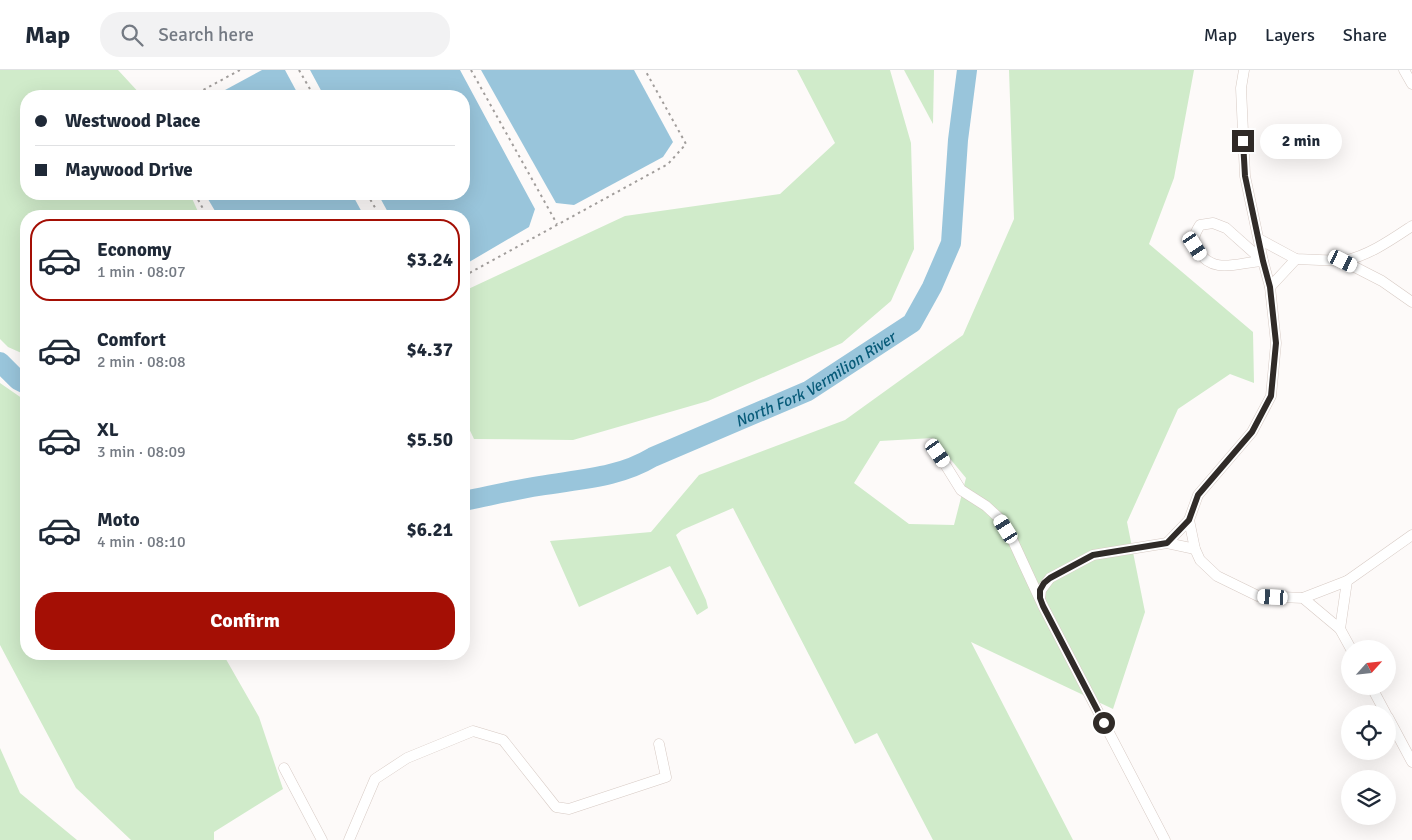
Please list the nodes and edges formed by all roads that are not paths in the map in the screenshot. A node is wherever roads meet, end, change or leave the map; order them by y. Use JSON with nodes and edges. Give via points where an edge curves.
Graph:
{"nodes":[{"id":1,"x":1244,"y":70,"type":"edge"},
{"id":2,"x":1404,"y":70,"type":"edge"},
{"id":3,"x":1412,"y":84,"type":"edge"},
{"id":4,"x":1412,"y":226,"type":"edge"},
{"id":5,"x":1258,"y":239,"type":"junction"},
{"id":6,"x":1296,"y":259,"type":"junction"},
{"id":7,"x":1263,"y":261,"type":"junction"},
{"id":8,"x":1343,"y":261,"type":"junction"},
{"id":9,"x":1270,"y":287,"type":"junction"},
{"id":10,"x":1412,"y":302,"type":"edge"},
{"id":11,"x":938,"y":453,"type":"dead end"},
{"id":12,"x":1189,"y":520,"type":"junction"},
{"id":13,"x":1412,"y":535,"type":"edge"},
{"id":14,"x":1167,"y":543,"type":"junction"},
{"id":15,"x":1195,"y":549,"type":"junction"},
{"id":16,"x":1347,"y":581,"type":"junction"},
{"id":17,"x":1040,"y":598,"type":"junction"},
{"id":18,"x":1303,"y":598,"type":"junction"},
{"id":19,"x":1340,"y":628,"type":"junction"},
{"id":20,"x":1346,"y":640,"type":"edge"},
{"id":21,"x":1396,"y":732,"type":"edge"},
{"id":22,"x":659,"y":744,"type":"dead end"},
{"id":23,"x":1412,"y":762,"type":"edge"},
{"id":24,"x":284,"y":768,"type":"dead end"},
{"id":25,"x":322,"y":840,"type":"edge"},
{"id":26,"x":349,"y":840,"type":"edge"},
{"id":27,"x":1165,"y":840,"type":"edge"}],
"edges":[{"from":1,"to":5,"type":"street","via":[[1241,88],[1245,176]]},
{"from":2,"to":3,"type":"street"},
{"from":4,"to":8,"type":"street","via":[[1389,241]]},
{"from":5,"to":6,"type":"street"},
{"from":5,"to":7,"type":"street"},
{"from":6,"to":8,"type":"street"},
{"from":6,"to":9,"type":"street"},
{"from":7,"to":7,"type":"street","via":[[1220,225],[1200,225],[1194,235],[1195,246],[1203,259],[1221,267]]},
{"from":7,"to":9,"type":"street"},
{"from":8,"to":10,"type":"street","via":[[1382,281]]},
{"from":9,"to":12,"type":"street","via":[[1276,343],[1271,396],[1252,432],[1198,495]]},
{"from":11,"to":17,"type":"street","via":[[960,490],[998,517],[1013,540]]},
{"from":12,"to":14,"type":"street"},
{"from":12,"to":15,"type":"street"},
{"from":13,"to":16,"type":"street"},
{"from":14,"to":15,"type":"street"},
{"from":14,"to":17,"type":"street","via":[[1093,555],[1050,578],[1040,590]]},
{"from":15,"to":18,"type":"street","via":[[1200,560],[1217,576],[1251,593]]},
{"from":16,"to":18,"type":"street"},
{"from":16,"to":19,"type":"street"},
{"from":17,"to":27,"type":"street"},
{"from":18,"to":19,"type":"street"},
{"from":19,"to":20,"type":"street"},
{"from":21,"to":23,"type":"street"},
{"from":22,"to":26,"type":"street","via":[[666,777],[569,809],[556,807],[503,740],[473,731],[407,758],[375,779]]},
{"from":24,"to":25,"type":"street"}]}
